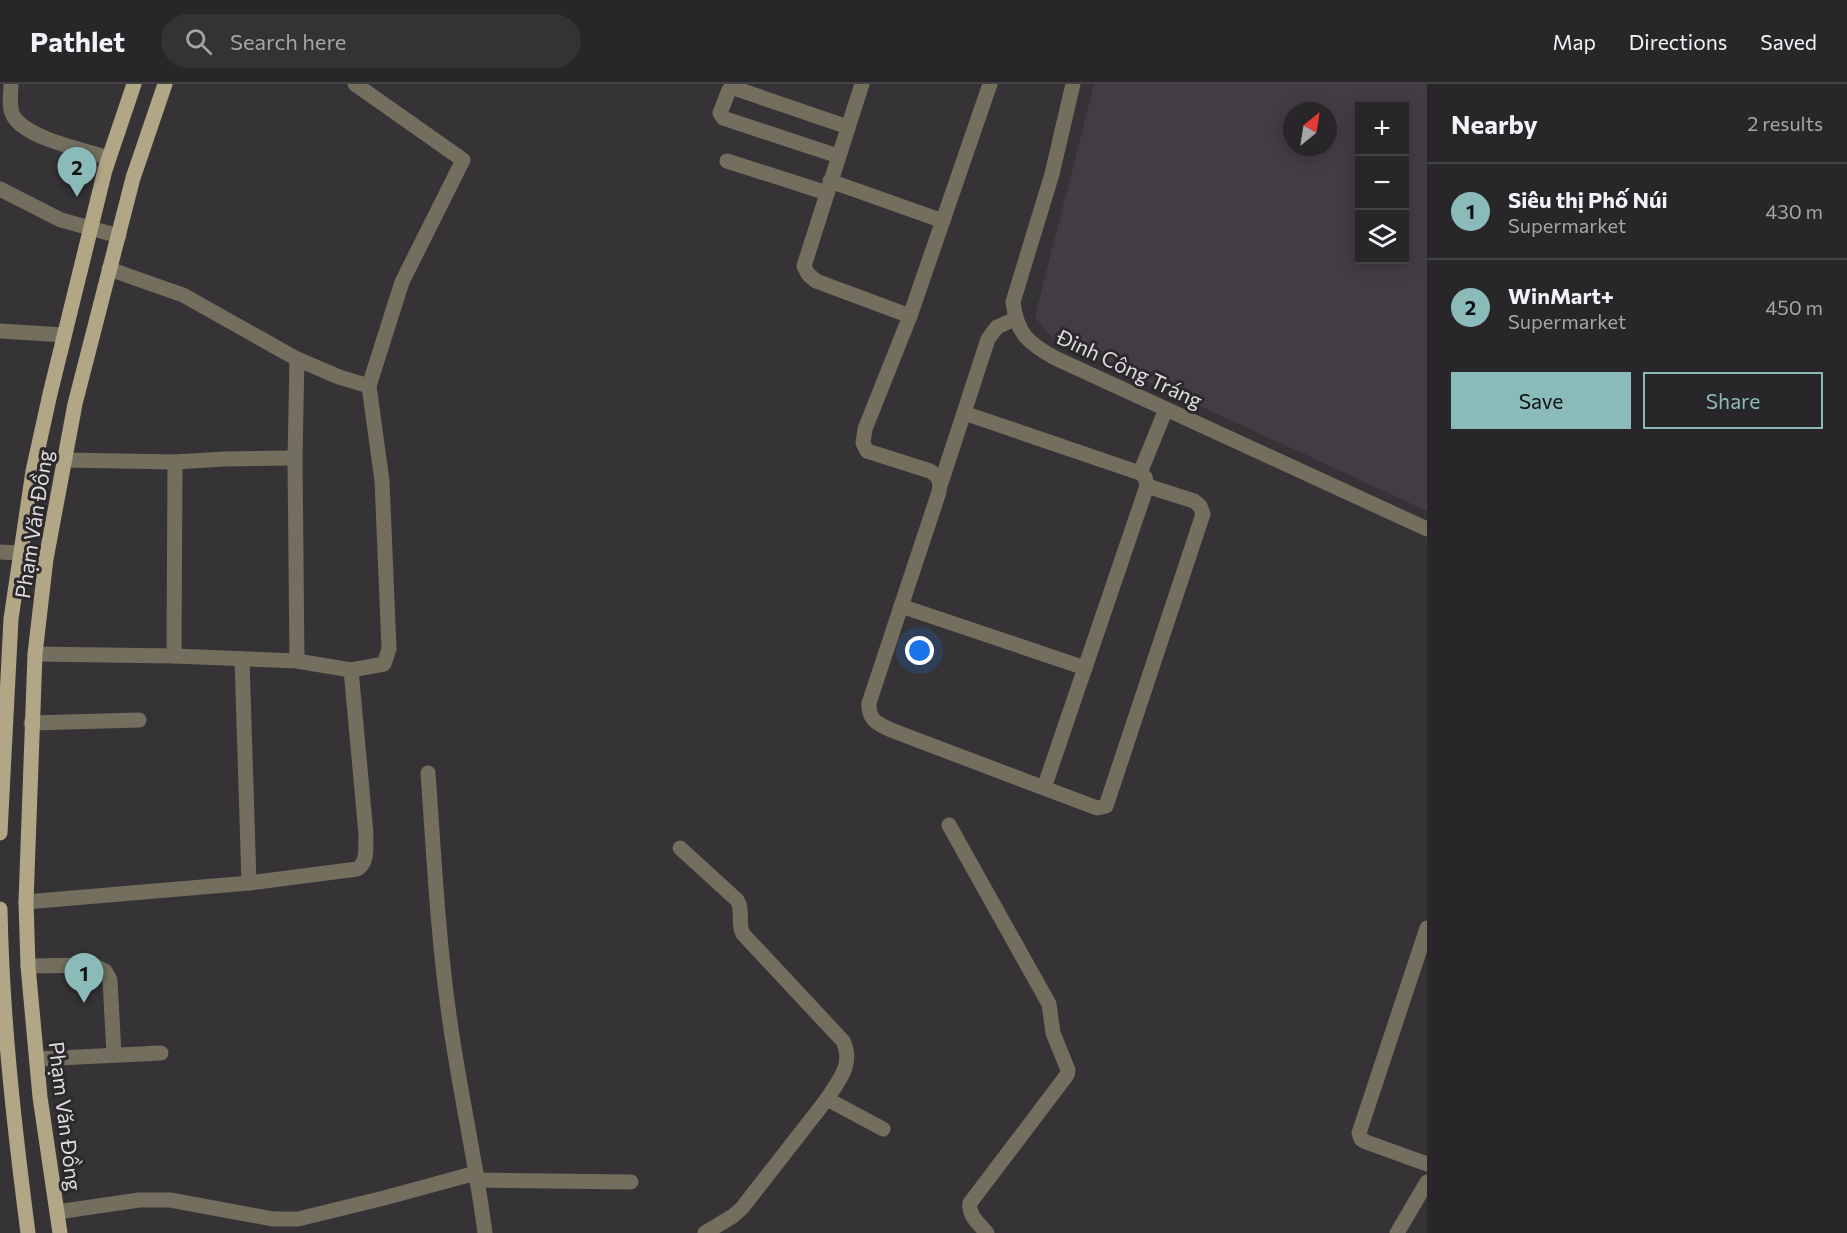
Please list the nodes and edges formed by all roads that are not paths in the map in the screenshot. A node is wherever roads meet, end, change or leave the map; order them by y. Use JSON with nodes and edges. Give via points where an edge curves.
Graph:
{"nodes":[{"id":1,"x":11,"y":84,"type":"edge"},
{"id":2,"x":134,"y":84,"type":"edge"},
{"id":3,"x":165,"y":84,"type":"edge"},
{"id":4,"x":355,"y":84,"type":"edge"},
{"id":5,"x":990,"y":84,"type":"edge"},
{"id":6,"x":1073,"y":84,"type":"edge"},
{"id":7,"x":859,"y":85,"type":"edge"},
{"id":8,"x":848,"y":127,"type":"junction"},
{"id":9,"x":838,"y":156,"type":"junction"},
{"id":10,"x":109,"y":159,"type":"junction"},
{"id":11,"x":727,"y":161,"type":"dead end"},
{"id":12,"x":829,"y":187,"type":"junction"},
{"id":13,"x":0,"y":189,"type":"edge"},
{"id":14,"x":943,"y":221,"type":"junction"},
{"id":15,"x":91,"y":228,"type":"junction"},
{"id":16,"x":119,"y":236,"type":"junction"},
{"id":17,"x":109,"y":269,"type":"junction"},
{"id":18,"x":910,"y":316,"type":"junction"},
{"id":19,"x":1015,"y":319,"type":"junction"},
{"id":20,"x":0,"y":332,"type":"edge"},
{"id":21,"x":64,"y":335,"type":"junction"},
{"id":22,"x":297,"y":359,"type":"junction"},
{"id":23,"x":369,"y":386,"type":"junction"},
{"id":24,"x":1166,"y":409,"type":"junction"},
{"id":25,"x":964,"y":413,"type":"junction"},
{"id":26,"x":295,"y":458,"type":"junction"},
{"id":27,"x":64,"y":460,"type":"junction"},
{"id":28,"x":175,"y":462,"type":"junction"},
{"id":29,"x":1144,"y":480,"type":"junction"},
{"id":30,"x":941,"y":483,"type":"junction"},
{"id":31,"x":1427,"y":529,"type":"edge"},
{"id":32,"x":0,"y":552,"type":"edge"},
{"id":33,"x":20,"y":553,"type":"junction"},
{"id":34,"x":902,"y":606,"type":"junction"},
{"id":35,"x":35,"y":654,"type":"junction"},
{"id":36,"x":174,"y":656,"type":"junction"},
{"id":37,"x":242,"y":659,"type":"junction"},
{"id":38,"x":297,"y":661,"type":"junction"},
{"id":39,"x":1085,"y":668,"type":"junction"},
{"id":40,"x":351,"y":670,"type":"junction"},
{"id":41,"x":4,"y":690,"type":"edge"},
{"id":42,"x":139,"y":720,"type":"dead end"},
{"id":43,"x":32,"y":723,"type":"junction"},
{"id":44,"x":428,"y":772,"type":"dead end"},
{"id":45,"x":1044,"y":788,"type":"junction"},
{"id":46,"x":949,"y":825,"type":"dead end"},
{"id":47,"x":0,"y":834,"type":"edge"},
{"id":48,"x":681,"y":848,"type":"dead end"},
{"id":49,"x":249,"y":883,"type":"junction"},
{"id":50,"x":26,"y":902,"type":"junction"},
{"id":51,"x":0,"y":909,"type":"edge"},
{"id":52,"x":1427,"y":928,"type":"edge"},
{"id":53,"x":28,"y":966,"type":"junction"},
{"id":54,"x":1,"y":975,"type":"edge"},
{"id":55,"x":161,"y":1053,"type":"dead end"},
{"id":56,"x":114,"y":1054,"type":"junction"},
{"id":57,"x":37,"y":1059,"type":"junction"},
{"id":58,"x":5,"y":1098,"type":"edge"},
{"id":59,"x":827,"y":1099,"type":"junction"},
{"id":60,"x":883,"y":1129,"type":"dead end"},
{"id":61,"x":1427,"y":1164,"type":"edge"},
{"id":62,"x":477,"y":1177,"type":"junction"},
{"id":63,"x":631,"y":1182,"type":"dead end"},
{"id":64,"x":1427,"y":1182,"type":"edge"},
{"id":65,"x":57,"y":1212,"type":"junction"},
{"id":66,"x":28,"y":1233,"type":"edge"},
{"id":67,"x":60,"y":1233,"type":"edge"},
{"id":68,"x":485,"y":1233,"type":"edge"},
{"id":69,"x":705,"y":1233,"type":"edge"},
{"id":70,"x":987,"y":1233,"type":"edge"},
{"id":71,"x":1397,"y":1233,"type":"edge"}],
"edges":[{"from":1,"to":10,"type":"street","via":[[13,116],[23,126],[38,135]]},
{"from":2,"to":10,"type":"main road","name":"Phạm Văn Đồng"},
{"from":3,"to":16,"type":"main road","name":"Phạm Văn Đồng","via":[[133,178]]},
{"from":4,"to":23,"type":"street","via":[[463,160],[402,282]]},
{"from":5,"to":14,"type":"street"},
{"from":6,"to":19,"type":"street","via":[[1052,174],[1013,302]]},
{"from":7,"to":8,"type":"street"},
{"from":8,"to":9,"type":"street"},
{"from":8,"to":9,"type":"street","via":[[734,88],[729,90],[720,113],[723,118]]},
{"from":9,"to":12,"type":"street"},
{"from":10,"to":15,"type":"main road","name":"Phạm Văn Đồng"},
{"from":11,"to":12,"type":"street"},
{"from":12,"to":14,"type":"street"},
{"from":12,"to":18,"type":"street","via":[[806,256],[804,266],[808,274],[816,281]]},
{"from":13,"to":15,"type":"street","via":[[53,216]]},
{"from":14,"to":18,"type":"street"},
{"from":15,"to":16,"type":"street"},
{"from":15,"to":21,"type":"main road","name":"Phạm Văn Đồng"},
{"from":16,"to":17,"type":"main road","name":"Phạm Văn Đồng"},
{"from":17,"to":22,"type":"street","via":[[183,294]]},
{"from":17,"to":27,"type":"main road","name":"Phạm Văn Đồng"},
{"from":18,"to":30,"type":"street","via":[[863,443],[867,451],[930,471]]},
{"from":19,"to":24,"type":"street","name":"Đinh Công Tráng","via":[[1021,333],[1033,345]]},
{"from":19,"to":25,"type":"street","via":[[997,327],[988,339]]},
{"from":20,"to":21,"type":"street"},
{"from":21,"to":33,"type":"main road","name":"Phạm Văn Đồng","via":[[33,471]]},
{"from":22,"to":23,"type":"street"},
{"from":22,"to":26,"type":"street"},
{"from":23,"to":40,"type":"street","via":[[382,481],[389,649],[384,664]]},
{"from":24,"to":29,"type":"street"},
{"from":24,"to":31,"type":"street","name":"Đinh Công Tráng"},
{"from":25,"to":29,"type":"street"},
{"from":25,"to":30,"type":"street"},
{"from":26,"to":28,"type":"street"},
{"from":26,"to":38,"type":"street"},
{"from":27,"to":28,"type":"street"},
{"from":27,"to":35,"type":"main road","name":"Phạm Văn Đồng","via":[[46,559]]},
{"from":28,"to":36,"type":"street"},
{"from":29,"to":39,"type":"street"},
{"from":29,"to":45,"type":"street","via":[[1194,501],[1203,514],[1106,806],[1097,808]]},
{"from":30,"to":34,"type":"street"},
{"from":32,"to":33,"type":"street"},
{"from":33,"to":41,"type":"main road","name":"Phạm Văn Đồng"},
{"from":34,"to":39,"type":"street"},
{"from":34,"to":45,"type":"street","via":[[869,703],[871,717],[891,730]]},
{"from":35,"to":36,"type":"street"},
{"from":35,"to":43,"type":"main road","name":"Phạm Văn Đồng"},
{"from":36,"to":37,"type":"street"},
{"from":37,"to":38,"type":"street"},
{"from":37,"to":49,"type":"street"},
{"from":38,"to":40,"type":"street"},
{"from":39,"to":45,"type":"street"},
{"from":40,"to":49,"type":"street","via":[[366,834],[363,866]]},
{"from":41,"to":47,"type":"main road","name":"Phạm Văn Đồng"},
{"from":42,"to":43,"type":"street"},
{"from":43,"to":50,"type":"main road","name":"Phạm Văn Đồng"},
{"from":44,"to":62,"type":"street","via":[[449,1019]]},
{"from":46,"to":70,"type":"street","via":[[1049,1004],[1053,1033],[1068,1070],[970,1203],[972,1215]]},
{"from":48,"to":59,"type":"street","via":[[736,900],[743,934],[843,1041],[848,1050],[847,1066]]},
{"from":49,"to":50,"type":"street"},
{"from":50,"to":53,"type":"main road","name":"Phạm Văn Đồng"},
{"from":51,"to":54,"type":"main road"},
{"from":52,"to":61,"type":"street","via":[[1359,1133],[1366,1142]]},
{"from":53,"to":56,"type":"street","via":[[93,964],[105,971],[110,980]]},
{"from":53,"to":57,"type":"main road","name":"Phạm Văn Đồng"},
{"from":54,"to":58,"type":"main road"},
{"from":55,"to":56,"type":"street"},
{"from":56,"to":57,"type":"street"},
{"from":57,"to":65,"type":"main road","name":"Phạm Văn Đồng"},
{"from":58,"to":66,"type":"main road"},
{"from":59,"to":60,"type":"street"},
{"from":59,"to":69,"type":"street","via":[[754,1195],[733,1216]]},
{"from":62,"to":63,"type":"street"},
{"from":62,"to":65,"type":"street","via":[[298,1219],[273,1219],[170,1200],[139,1200]]},
{"from":62,"to":68,"type":"street"},
{"from":64,"to":71,"type":"street"},
{"from":65,"to":67,"type":"main road","name":"Phạm Văn Đồng"}]}
